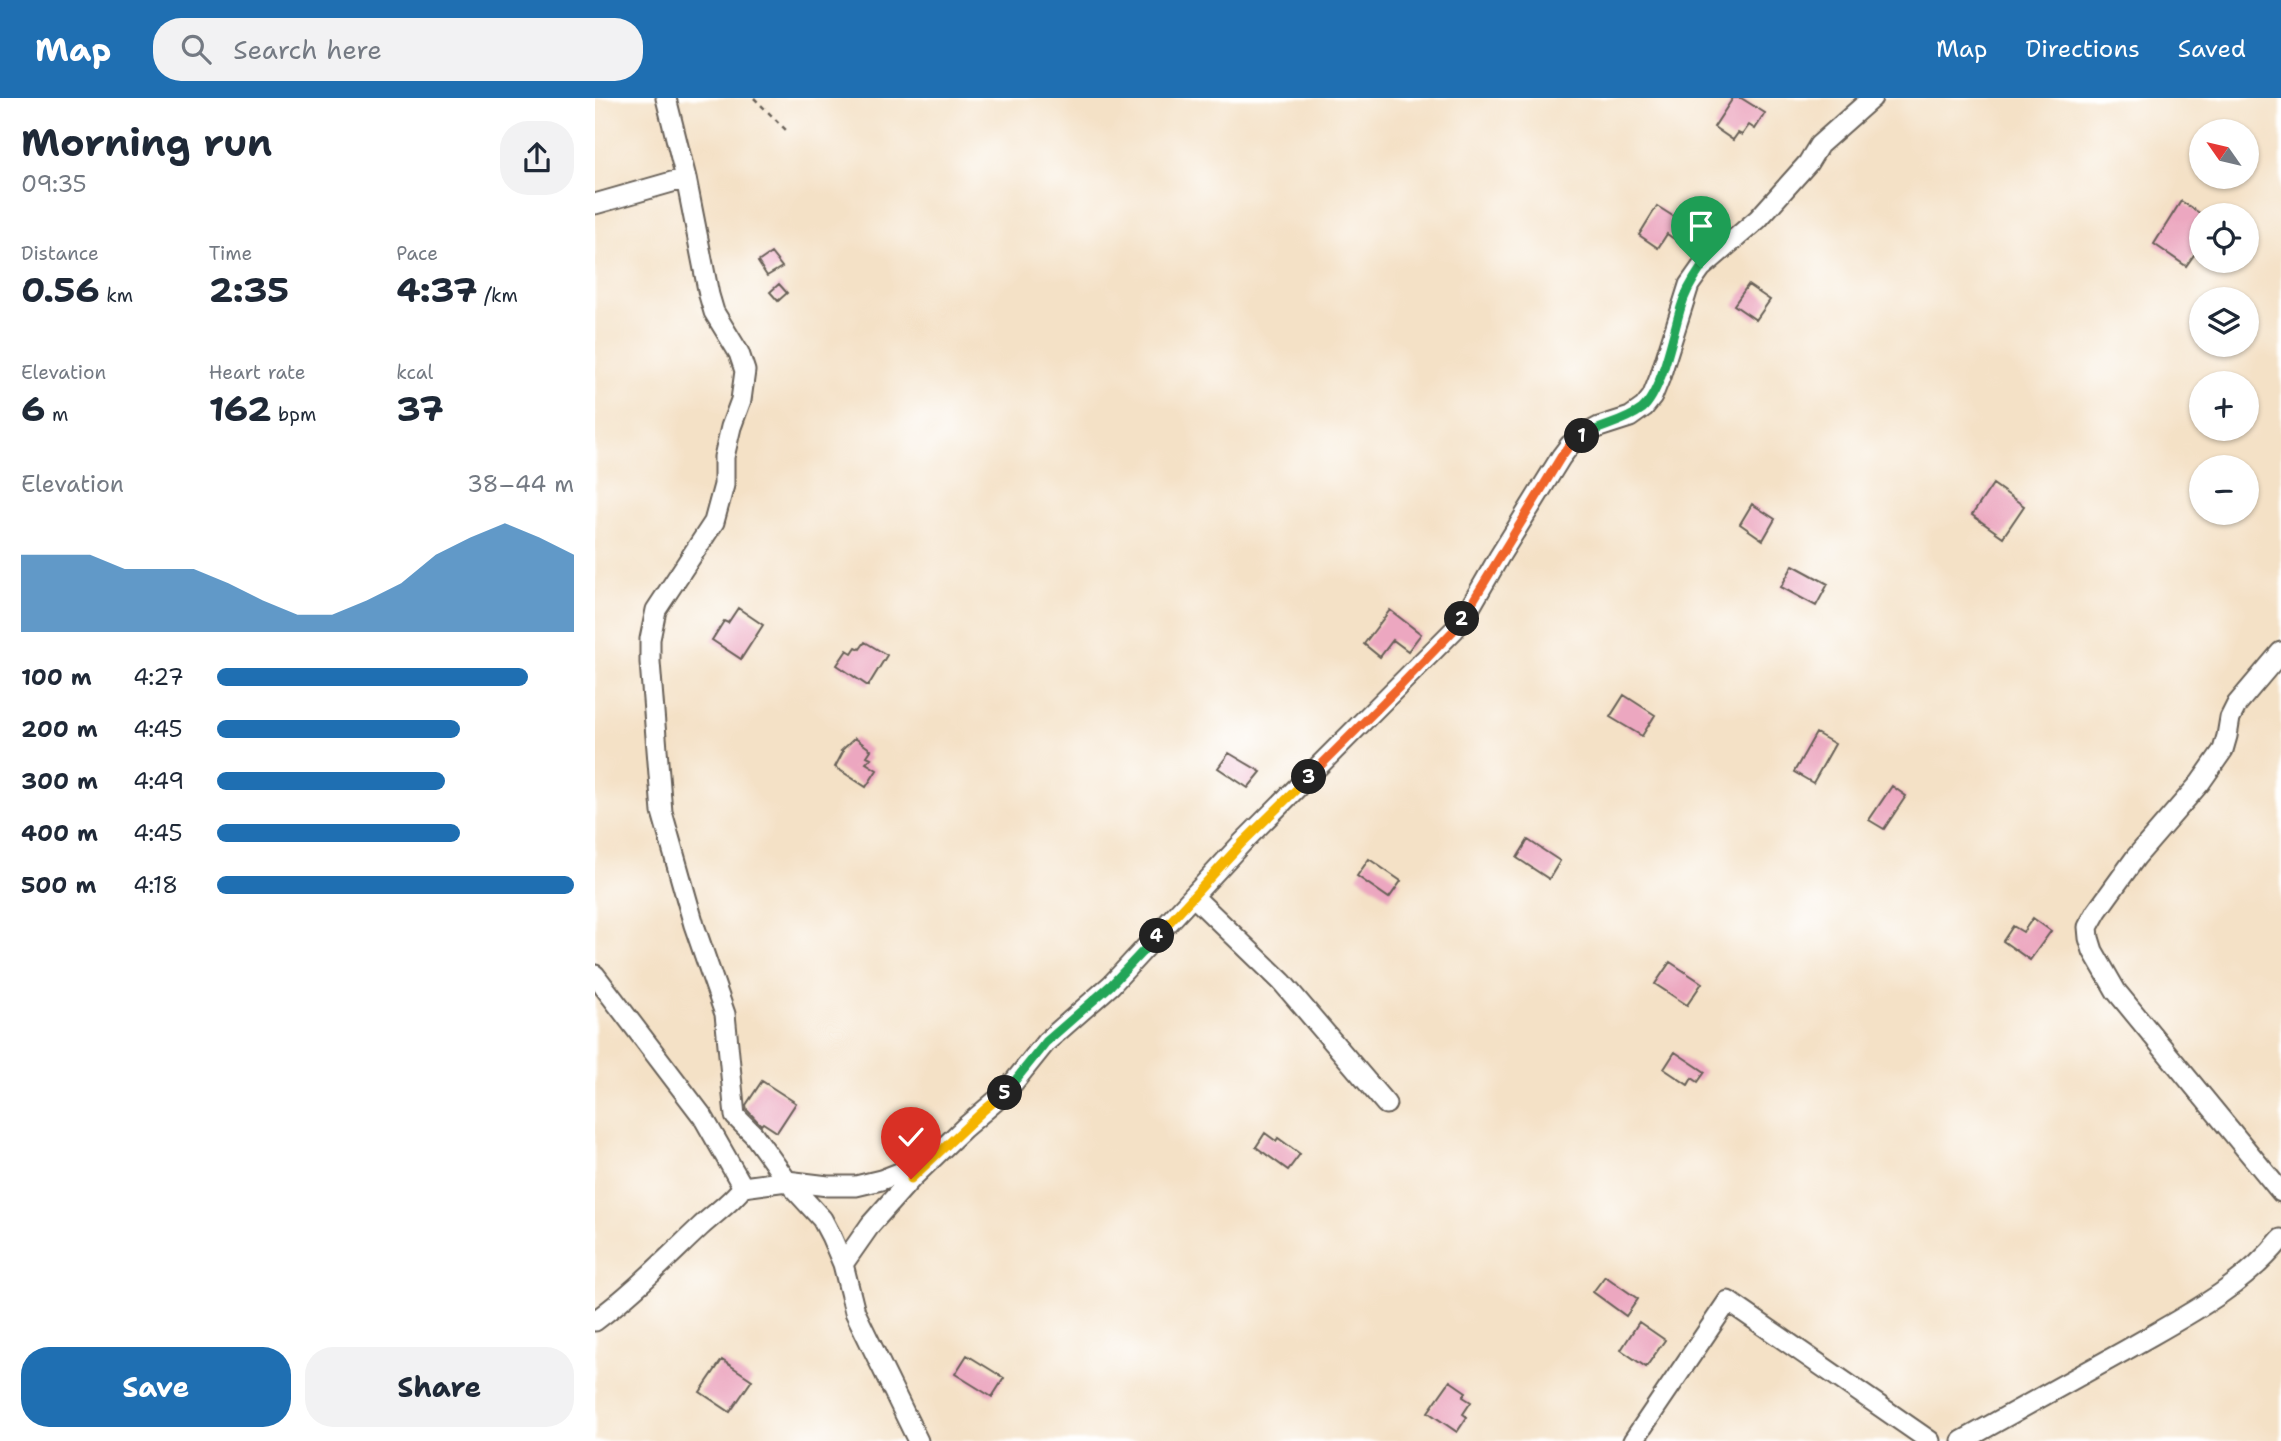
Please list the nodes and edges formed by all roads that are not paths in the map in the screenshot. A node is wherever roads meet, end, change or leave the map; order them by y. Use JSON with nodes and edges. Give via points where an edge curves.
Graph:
{"nodes":[{"id":1,"x":666,"y":98,"type":"edge"},
{"id":2,"x":1872,"y":98,"type":"edge"},
{"id":3,"x":686,"y":178,"type":"junction"},
{"id":4,"x":595,"y":204,"type":"edge"},
{"id":5,"x":2281,"y":652,"type":"edge"},
{"id":6,"x":1194,"y":897,"type":"junction"},
{"id":7,"x":595,"y":975,"type":"edge"},
{"id":8,"x":1386,"y":1104,"type":"dead end"},
{"id":9,"x":930,"y":1161,"type":"junction"},
{"id":10,"x":787,"y":1181,"type":"junction"},
{"id":11,"x":743,"y":1187,"type":"junction"},
{"id":12,"x":2281,"y":1192,"type":"edge"},
{"id":13,"x":2281,"y":1239,"type":"edge"},
{"id":14,"x":843,"y":1264,"type":"junction"},
{"id":15,"x":595,"y":1321,"type":"edge"},
{"id":16,"x":918,"y":1441,"type":"edge"},
{"id":17,"x":1633,"y":1441,"type":"edge"},
{"id":18,"x":1930,"y":1441,"type":"edge"},
{"id":19,"x":1962,"y":1441,"type":"edge"}],
"edges":[{"from":1,"to":3,"type":"street"},
{"from":2,"to":6,"type":"street","via":[[1819,145],[1758,219],[1701,268],[1689,285],[1652,397],[1644,407],[1570,445],[1454,630]]},
{"from":3,"to":4,"type":"street"},
{"from":3,"to":10,"type":"street","via":[[711,304],[745,372],[714,522],[656,610],[650,639],[662,812],[725,1014],[735,1116]]},
{"from":5,"to":12,"type":"street","via":[[2237,704],[2223,750],[2200,783],[2136,857],[2088,927],[2093,951],[2116,991]]},
{"from":6,"to":8,"type":"street","via":[[1282,982]]},
{"from":6,"to":9,"type":"street","via":[[1111,985],[1046,1042],[1005,1093]]},
{"from":7,"to":11,"type":"street","via":[[703,1117]]},
{"from":9,"to":10,"type":"street","via":[[856,1186]]},
{"from":9,"to":14,"type":"street","via":[[871,1224]]},
{"from":10,"to":11,"type":"street"},
{"from":10,"to":14,"type":"street","via":[[822,1219]]},
{"from":11,"to":15,"type":"street"},
{"from":13,"to":19,"type":"street","via":[[2247,1276],[2188,1315]]},
{"from":14,"to":16,"type":"street","via":[[855,1312]]},
{"from":17,"to":18,"type":"street","via":[[1728,1301]]}]}
